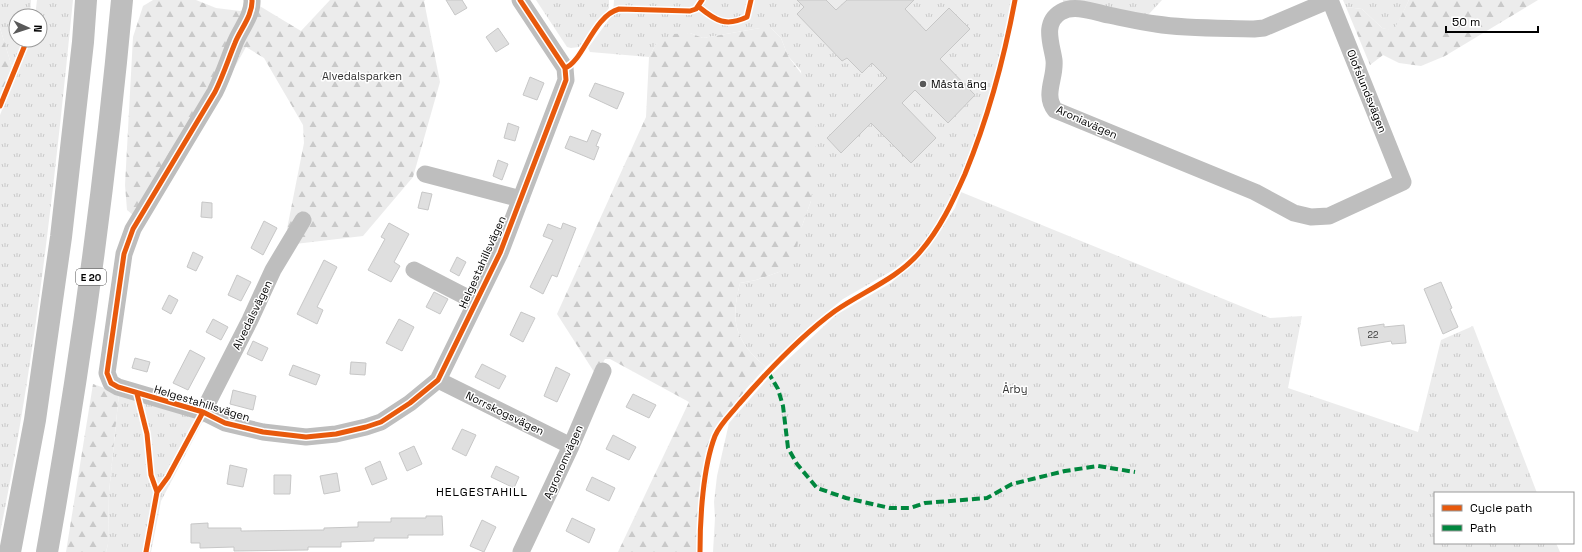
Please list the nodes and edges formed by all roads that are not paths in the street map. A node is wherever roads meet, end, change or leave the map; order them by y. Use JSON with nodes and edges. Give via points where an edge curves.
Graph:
{"nodes":[{"id":1,"x":122,"y":0,"type":"edge"},
{"id":2,"x":252,"y":0,"type":"edge"},
{"id":3,"x":520,"y":0,"type":"edge"},
{"id":4,"x":1330,"y":0,"type":"edge"},
{"id":5,"x":86,"y":1,"type":"edge"},
{"id":6,"x":425,"y":174,"type":"dead end"},
{"id":7,"x":1404,"y":182,"type":"joint"},
{"id":8,"x":521,"y":199,"type":"junction"},
{"id":9,"x":303,"y":220,"type":"dead end"},
{"id":10,"x":414,"y":270,"type":"dead end"},
{"id":11,"x":476,"y":302,"type":"junction"},
{"id":12,"x":603,"y":371,"type":"dead end"},
{"id":13,"x":438,"y":380,"type":"junction"},
{"id":14,"x":203,"y":412,"type":"junction"},
{"id":15,"x":571,"y":446,"type":"junction"},
{"id":16,"x":10,"y":552,"type":"edge"},
{"id":17,"x":47,"y":552,"type":"edge"},
{"id":18,"x":521,"y":552,"type":"edge"}],
"edges":[{"from":1,"to":17,"type":"highway","number":"E 20","via":[[88,303]]},
{"from":2,"to":14,"type":"street","name":"Helgestahillsvägen","via":[[251,8],[215,92],[133,229],[124,254],[107,372],[110,383],[118,387]]},
{"from":3,"to":8,"type":"street","name":"Helgestahillsvägen","via":[[565,68],[566,80]]},
{"from":4,"to":7,"type":"street","name":"Olofslundsvägen"},
{"from":4,"to":7,"type":"street","name":"Aroniavägen","via":[[1264,28],[1254,29],[1157,24],[1083,9],[1065,10],[1052,23],[1049,33],[1054,61],[1050,102],[1055,110],[1256,192],[1294,213],[1310,218],[1329,216]]},
{"from":5,"to":16,"type":"highway","via":[[61,237],[35,420]]},
{"from":6,"to":8,"type":"street"},
{"from":8,"to":11,"type":"street","name":"Helgestahillsvägen","via":[[500,253]]},
{"from":9,"to":14,"type":"street","name":"Alvedalsvägen","via":[[273,270]]},
{"from":10,"to":11,"type":"street","name":"Helgestahillsvägen"},
{"from":11,"to":13,"type":"street","name":"Helgestahillsvägen"},
{"from":12,"to":15,"type":"street","name":"Agronomvägen"},
{"from":13,"to":14,"type":"street","name":"Helgestahillsvägen","via":[[415,400],[381,422],[349,432],[320,436],[263,432],[225,424]]},
{"from":13,"to":15,"type":"street","name":"Norrskogsvägen"},
{"from":15,"to":18,"type":"street","name":"Agronomvägen"}]}
